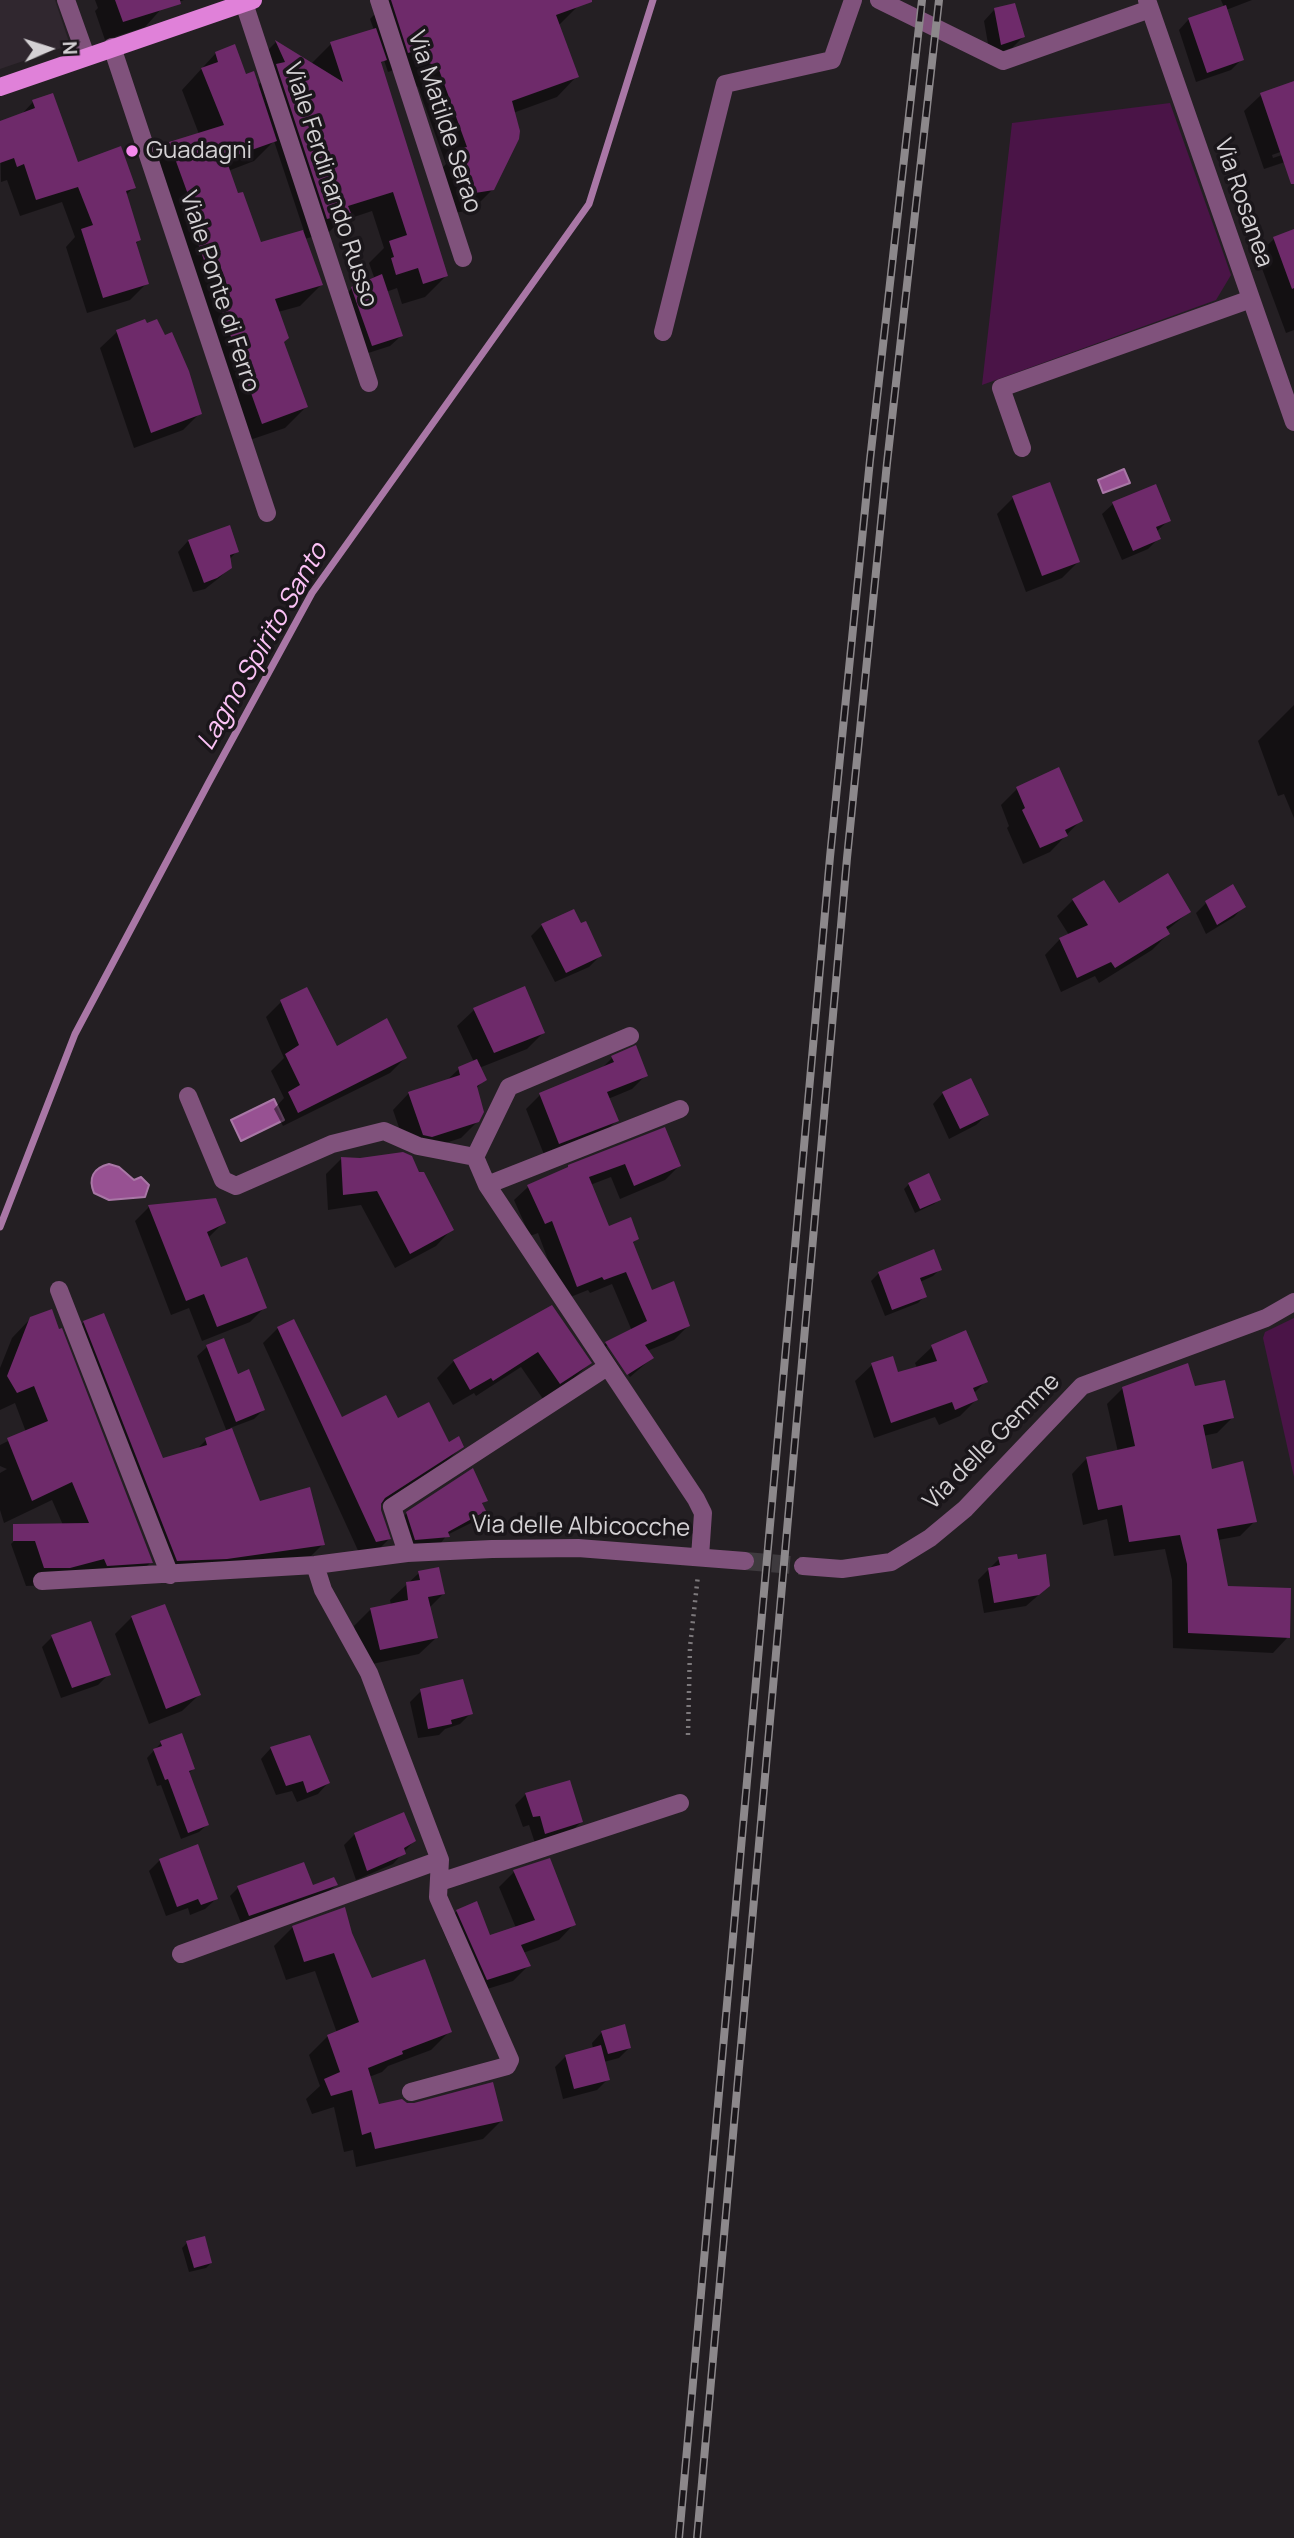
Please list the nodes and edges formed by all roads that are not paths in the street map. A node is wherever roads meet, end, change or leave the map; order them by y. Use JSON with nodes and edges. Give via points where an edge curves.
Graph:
{"nodes":[{"id":1,"x":66,"y":0,"type":"edge"},
{"id":2,"x":379,"y":0,"type":"edge"},
{"id":3,"x":853,"y":0,"type":"edge"},
{"id":4,"x":878,"y":0,"type":"edge"},
{"id":5,"x":249,"y":1,"type":"edge"},
{"id":6,"x":1148,"y":4,"type":"edge"},
{"id":7,"x":112,"y":47,"type":"junction"},
{"id":8,"x":86,"y":56,"type":"junction"},
{"id":9,"x":0,"y":88,"type":"edge"},
{"id":10,"x":463,"y":258,"type":"dead end"},
{"id":11,"x":1251,"y":299,"type":"junction"},
{"id":12,"x":663,"y":332,"type":"dead end"},
{"id":13,"x":369,"y":383,"type":"dead end"},
{"id":14,"x":1294,"y":422,"type":"edge"},
{"id":15,"x":1022,"y":448,"type":"dead end"},
{"id":16,"x":267,"y":513,"type":"dead end"},
{"id":17,"x":630,"y":1036,"type":"dead end"},
{"id":18,"x":188,"y":1096,"type":"dead end"},
{"id":19,"x":680,"y":1109,"type":"dead end"},
{"id":20,"x":475,"y":1157,"type":"junction"},
{"id":21,"x":487,"y":1185,"type":"junction"},
{"id":22,"x":59,"y":1290,"type":"dead end"},
{"id":23,"x":1294,"y":1302,"type":"edge"},
{"id":24,"x":607,"y":1367,"type":"junction"},
{"id":25,"x":407,"y":1553,"type":"junction"},
{"id":26,"x":700,"y":1556,"type":"junction"},
{"id":27,"x":745,"y":1560,"type":"tunnel mouth"},
{"id":28,"x":315,"y":1565,"type":"junction"},
{"id":29,"x":803,"y":1566,"type":"tunnel mouth"},
{"id":30,"x":170,"y":1575,"type":"junction"},
{"id":31,"x":42,"y":1581,"type":"dead end"},
{"id":32,"x":681,"y":1803,"type":"dead end"},
{"id":33,"x":439,"y":1860,"type":"junction"},
{"id":34,"x":440,"y":1882,"type":"junction"},
{"id":35,"x":181,"y":1954,"type":"dead end"},
{"id":36,"x":411,"y":2092,"type":"dead end"}],
"edges":[{"from":1,"to":8,"type":"street"},
{"from":2,"to":10,"type":"street","name":"Via Matilde Serao"},
{"from":3,"to":12,"type":"street","via":[[832,60],[725,84]]},
{"from":4,"to":6,"type":"street","via":[[1003,61]]},
{"from":5,"to":7,"type":"main road"},
{"from":5,"to":13,"type":"street","name":"Viale Ferdinando Russo"},
{"from":6,"to":11,"type":"street","name":"Via Rosanea"},
{"from":7,"to":8,"type":"main road"},
{"from":7,"to":16,"type":"street","name":"Viale Ponte di Ferro"},
{"from":8,"to":9,"type":"main road"},
{"from":11,"to":14,"type":"street","name":"Via Rosanea"},
{"from":11,"to":15,"type":"street","via":[[1001,388]]},
{"from":17,"to":20,"type":"street","via":[[509,1087]]},
{"from":18,"to":20,"type":"street","via":[[223,1180],[236,1186],[332,1144],[384,1131],[418,1146]]},
{"from":19,"to":21,"type":"street"},
{"from":20,"to":21,"type":"street","name":"Via delle Albicocche"},
{"from":21,"to":24,"type":"street","name":"Via delle Albicocche"},
{"from":22,"to":30,"type":"street"},
{"from":23,"to":29,"type":"street","name":"Via delle Gemme","via":[[1266,1318],[1082,1386],[965,1509],[891,1562],[842,1569]]},
{"from":24,"to":25,"type":"street","via":[[392,1507]]},
{"from":24,"to":26,"type":"street","name":"Via delle Albicocche","via":[[703,1513]]},
{"from":25,"to":26,"type":"street","name":"Via delle Albicocche","via":[[578,1548]]},
{"from":25,"to":28,"type":"street","name":"Via delle Albicocche"},
{"from":26,"to":27,"type":"street"},
{"from":28,"to":30,"type":"street","name":"Via delle Albicocche"},
{"from":28,"to":33,"type":"street","via":[[323,1590],[369,1673]]},
{"from":30,"to":31,"type":"street","name":"Via delle Albicocche"},
{"from":32,"to":34,"type":"street"},
{"from":33,"to":34,"type":"street"},
{"from":33,"to":35,"type":"street"},
{"from":34,"to":36,"type":"street","via":[[438,1897],[510,2060],[506,2066]]}]}
